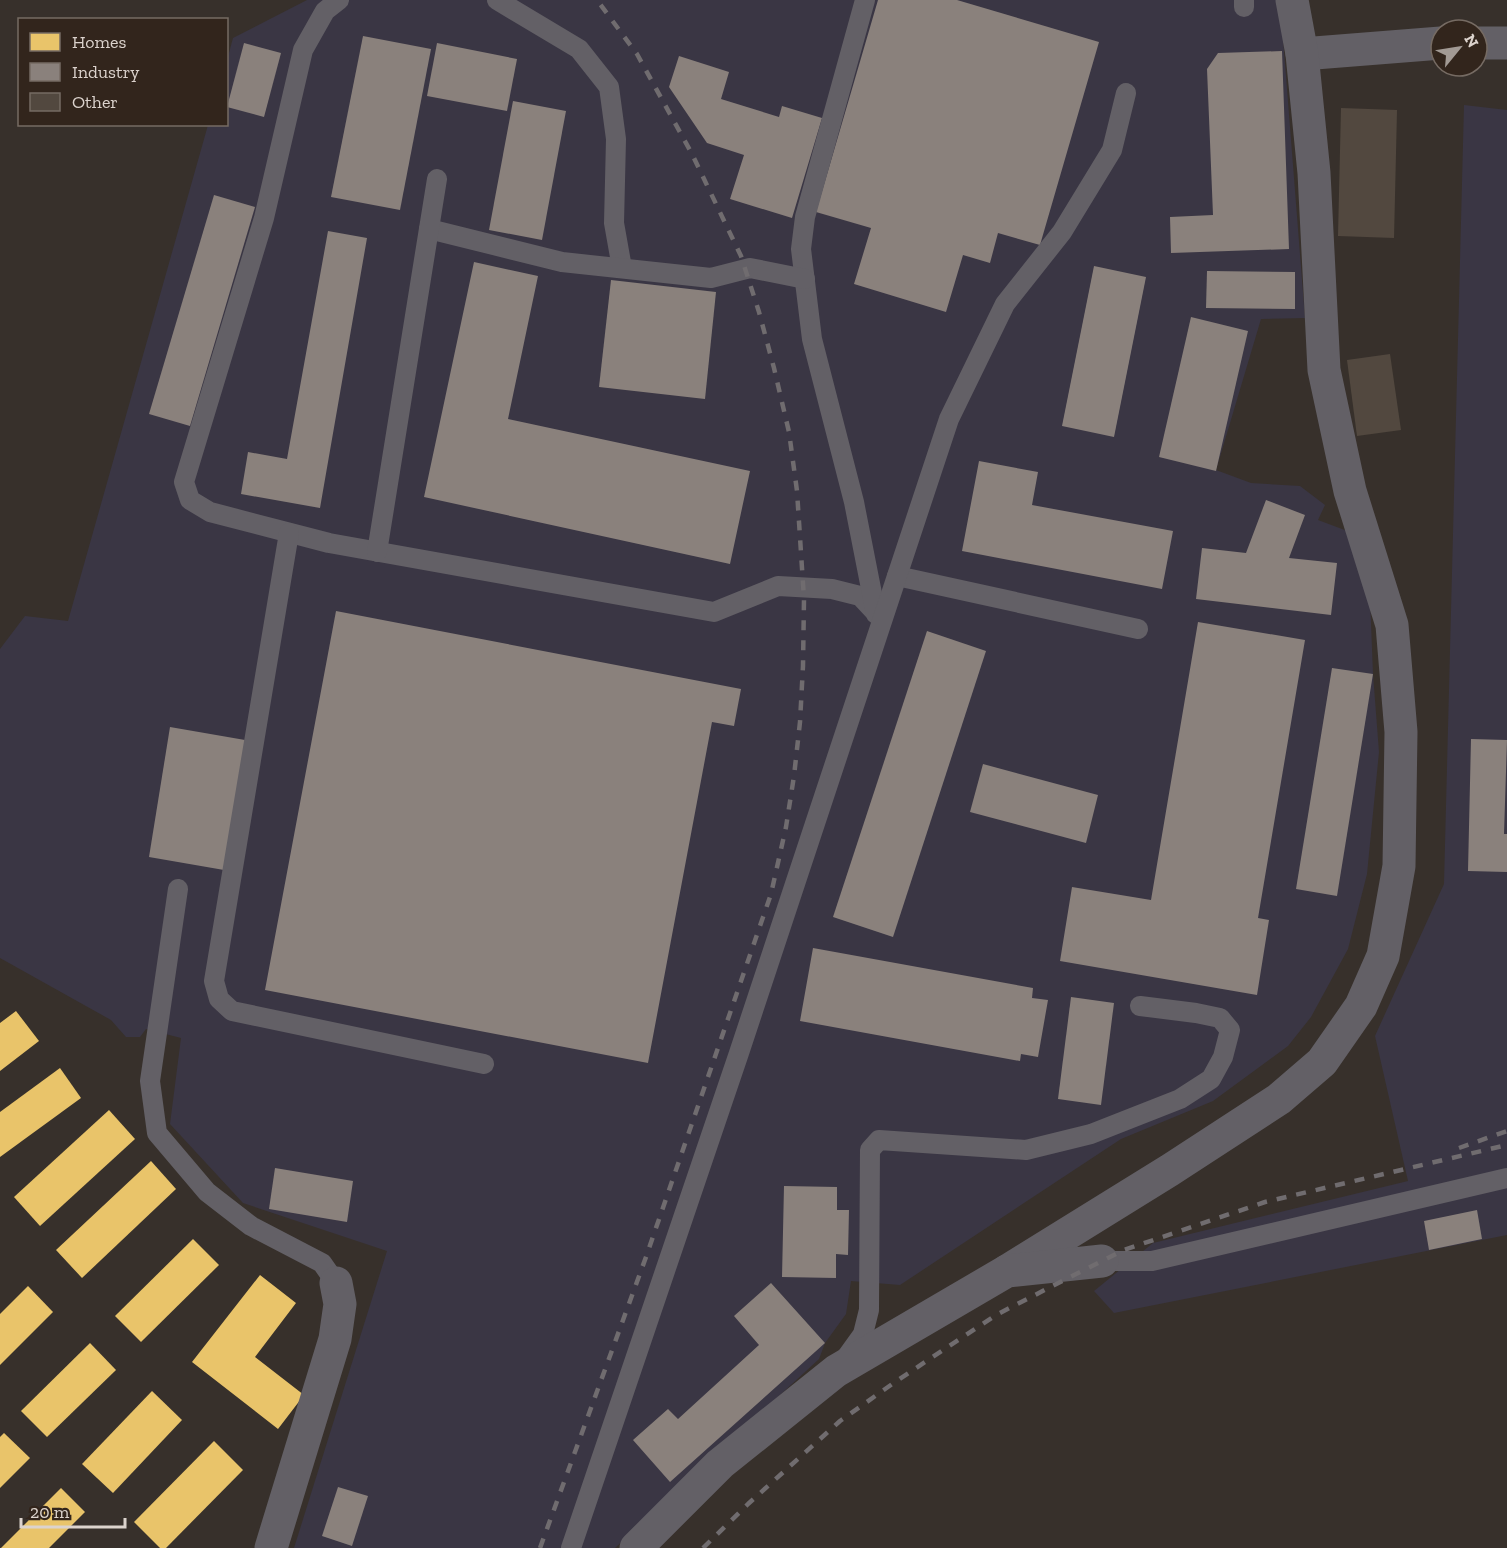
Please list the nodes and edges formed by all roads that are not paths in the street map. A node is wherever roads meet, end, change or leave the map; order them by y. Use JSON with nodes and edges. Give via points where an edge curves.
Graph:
{"nodes":[{"id":1,"x":339,"y":0,"type":"edge"},
{"id":2,"x":497,"y":0,"type":"edge"},
{"id":3,"x":865,"y":0,"type":"edge"},
{"id":4,"x":1292,"y":0,"type":"edge"},
{"id":5,"x":1489,"y":43,"type":"edge"},
{"id":6,"x":1507,"y":43,"type":"edge"},
{"id":7,"x":1429,"y":44,"type":"edge"},
{"id":8,"x":1302,"y":54,"type":"junction"},
{"id":9,"x":1126,"y":93,"type":"dead end"},
{"id":10,"x":437,"y":179,"type":"dead end"},
{"id":11,"x":429,"y":229,"type":"junction"},
{"id":12,"x":622,"y":268,"type":"junction"},
{"id":13,"x":805,"y":279,"type":"junction"},
{"id":14,"x":289,"y":532,"type":"junction"},
{"id":15,"x":377,"y":552,"type":"junction"},
{"id":16,"x":897,"y":576,"type":"junction"},
{"id":17,"x":877,"y":621,"type":"junction"},
{"id":18,"x":1138,"y":629,"type":"dead end"},
{"id":19,"x":178,"y":890,"type":"dead end"},
{"id":20,"x":1140,"y":1006,"type":"dead end"},
{"id":21,"x":484,"y":1064,"type":"dead end"},
{"id":22,"x":1505,"y":1180,"type":"edge"},
{"id":23,"x":1102,"y":1261,"type":"joint"},
{"id":24,"x":1007,"y":1271,"type":"junction"},
{"id":25,"x":336,"y":1283,"type":"joint"},
{"id":26,"x":836,"y":1371,"type":"junction"},
{"id":27,"x":271,"y":1548,"type":"edge"},
{"id":28,"x":571,"y":1548,"type":"edge"},
{"id":29,"x":636,"y":1548,"type":"edge"}],
"edges":[{"from":1,"to":14,"type":"lane","via":[[325,11],[303,50],[264,218],[184,482],[190,500],[210,512]]},
{"from":2,"to":12,"type":"lane","via":[[579,49],[609,87],[616,139],[614,223]]},
{"from":3,"to":13,"type":"lane","via":[[805,217],[801,249]]},
{"from":4,"to":8,"type":"street"},
{"from":5,"to":6,"type":"street"},
{"from":7,"to":8,"type":"street"},
{"from":8,"to":24,"type":"street","via":[[1314,173],[1324,370],[1350,491],[1392,625],[1401,732],[1399,866],[1383,956],[1361,1006],[1322,1062],[1279,1099]]},
{"from":9,"to":16,"type":"lane","via":[[1112,150],[1062,232],[1005,304],[949,419]]},
{"from":10,"to":11,"type":"lane"},
{"from":11,"to":12,"type":"lane","via":[[562,262]]},
{"from":11,"to":15,"type":"lane"},
{"from":12,"to":13,"type":"lane","via":[[711,278],[750,268]]},
{"from":13,"to":17,"type":"lane","via":[[812,339],[854,502]]},
{"from":14,"to":15,"type":"lane"},
{"from":14,"to":21,"type":"lane","via":[[214,981],[219,999],[232,1011]]},
{"from":15,"to":17,"type":"lane","via":[[714,612],[778,586],[832,589],[860,596]]},
{"from":16,"to":17,"type":"lane"},
{"from":16,"to":18,"type":"lane"},
{"from":17,"to":28,"type":"lane","via":[[743,1042]]},
{"from":19,"to":25,"type":"lane","via":[[150,1081],[157,1133],[207,1192],[251,1226],[322,1263]]},
{"from":20,"to":26,"type":"lane","via":[[1221,1018],[1230,1030],[1223,1057],[1211,1079],[1180,1099],[1091,1134],[1026,1150],[879,1140],[870,1150],[869,1310],[863,1334]]},
{"from":22,"to":23,"type":"lane","via":[[1152,1261]]},
{"from":23,"to":24,"type":"street"},
{"from":24,"to":26,"type":"street"},
{"from":25,"to":27,"type":"street","via":[[340,1304],[335,1340]]},
{"from":26,"to":29,"type":"street","via":[[720,1464]]}]}
